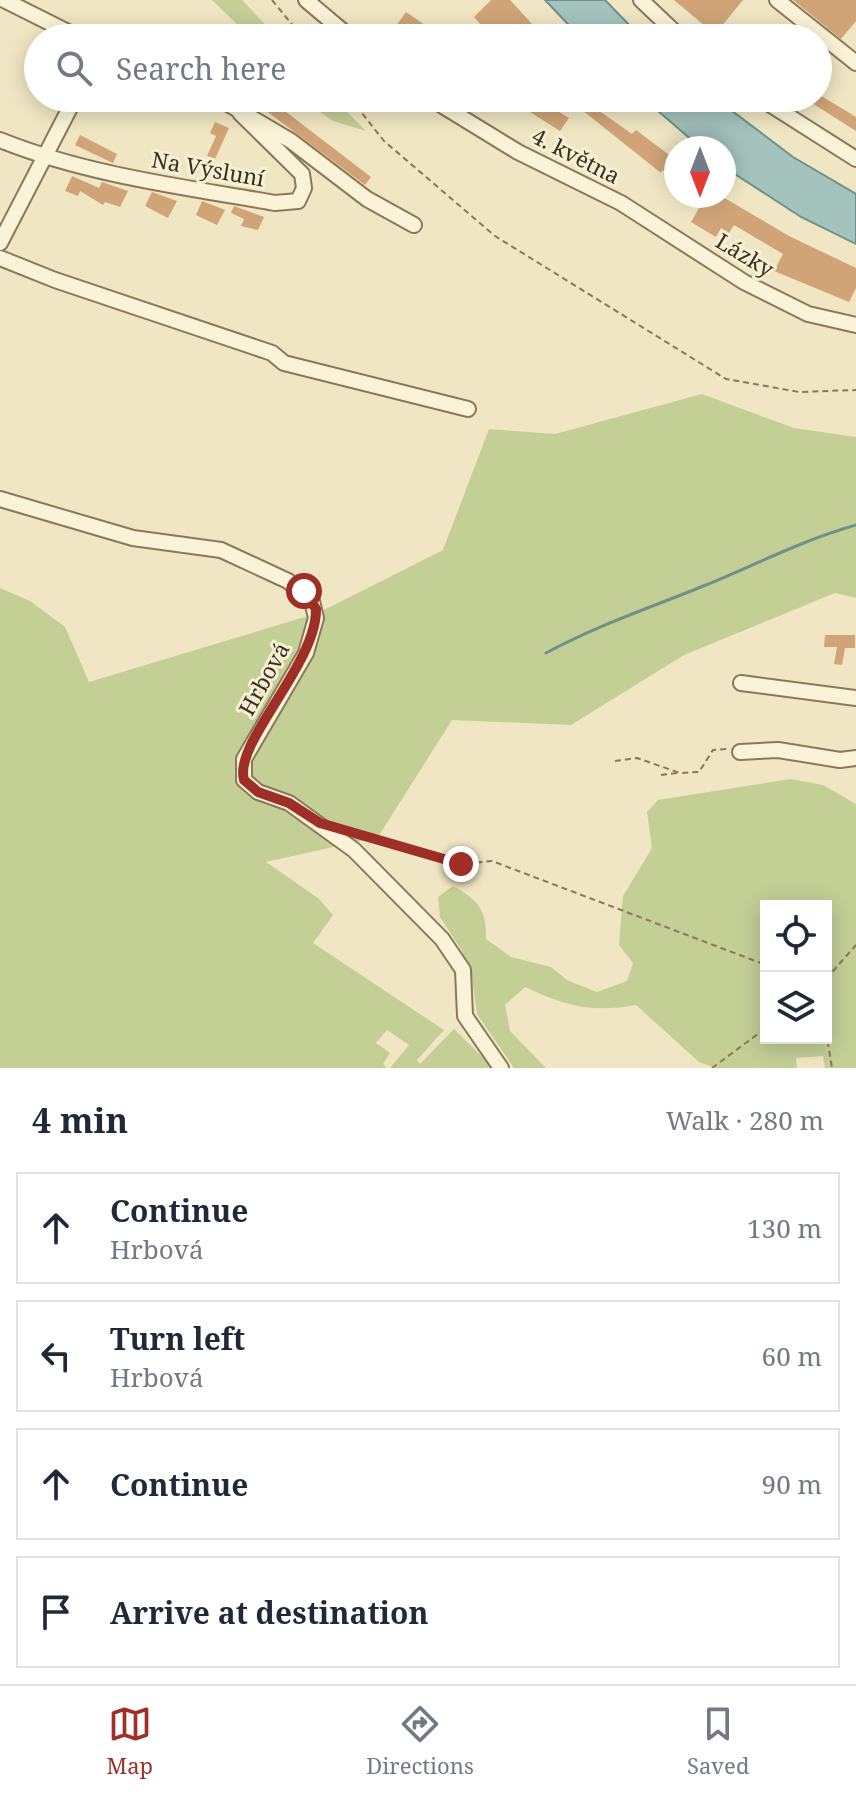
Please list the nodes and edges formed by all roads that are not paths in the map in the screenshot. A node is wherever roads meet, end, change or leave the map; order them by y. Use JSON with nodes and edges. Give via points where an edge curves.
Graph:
{"nodes":[{"id":1,"x":4,"y":0,"type":"edge"},
{"id":2,"x":306,"y":0,"type":"edge"},
{"id":3,"x":641,"y":0,"type":"edge"},
{"id":4,"x":777,"y":0,"type":"edge"},
{"id":5,"x":52,"y":24,"type":"edge"},
{"id":6,"x":334,"y":24,"type":"edge"},
{"id":7,"x":666,"y":24,"type":"edge"},
{"id":8,"x":807,"y":24,"type":"edge"},
{"id":9,"x":832,"y":44,"type":"edge"},
{"id":10,"x":856,"y":63,"type":"edge"},
{"id":11,"x":67,"y":112,"type":"edge"},
{"id":12,"x":453,"y":112,"type":"edge"},
{"id":13,"x":782,"y":112,"type":"edge"},
{"id":14,"x":240,"y":113,"type":"joint"},
{"id":15,"x":0,"y":140,"type":"edge"},
{"id":16,"x":43,"y":156,"type":"junction"},
{"id":17,"x":856,"y":159,"type":"edge"},
{"id":18,"x":621,"y":203,"type":"joint"},
{"id":19,"x":414,"y":225,"type":"dead end"},
{"id":20,"x":0,"y":243,"type":"edge"},
{"id":21,"x":0,"y":258,"type":"edge"},
{"id":22,"x":856,"y":325,"type":"edge"},
{"id":23,"x":468,"y":409,"type":"dead end"},
{"id":24,"x":0,"y":499,"type":"edge"},
{"id":25,"x":741,"y":683,"type":"dead end"},
{"id":26,"x":856,"y":698,"type":"edge"},
{"id":27,"x":740,"y":752,"type":"road end"},
{"id":28,"x":856,"y":758,"type":"edge"},
{"id":29,"x":501,"y":1068,"type":"edge"}],
"edges":[{"from":1,"to":5,"type":"street"},
{"from":2,"to":6,"type":"street"},
{"from":3,"to":7,"type":"street"},
{"from":4,"to":8,"type":"street"},
{"from":9,"to":10,"type":"street"},
{"from":11,"to":16,"type":"street"},
{"from":12,"to":18,"type":"street","name":"4. května","via":[[518,152]]},
{"from":13,"to":17,"type":"street"},
{"from":14,"to":16,"type":"street","name":"Na Výsluní","via":[[302,174],[304,188],[298,201],[275,203]]},
{"from":14,"to":19,"type":"street","via":[[291,141],[367,199]]},
{"from":15,"to":16,"type":"street","name":"Na Výsluní"},
{"from":16,"to":20,"type":"street"},
{"from":18,"to":22,"type":"street","name":"Lázky","via":[[744,282],[808,314]]},
{"from":21,"to":23,"type":"street","via":[[272,353],[284,363]]},
{"from":24,"to":29,"type":"street","name":"Hrbová","via":[[133,538],[221,550],[304,591],[316,609],[306,653],[242,771],[250,788],[289,803],[354,850],[442,939],[463,970],[465,1016]]},
{"from":25,"to":26,"type":"street"},
{"from":27,"to":28,"type":"street"}]}
